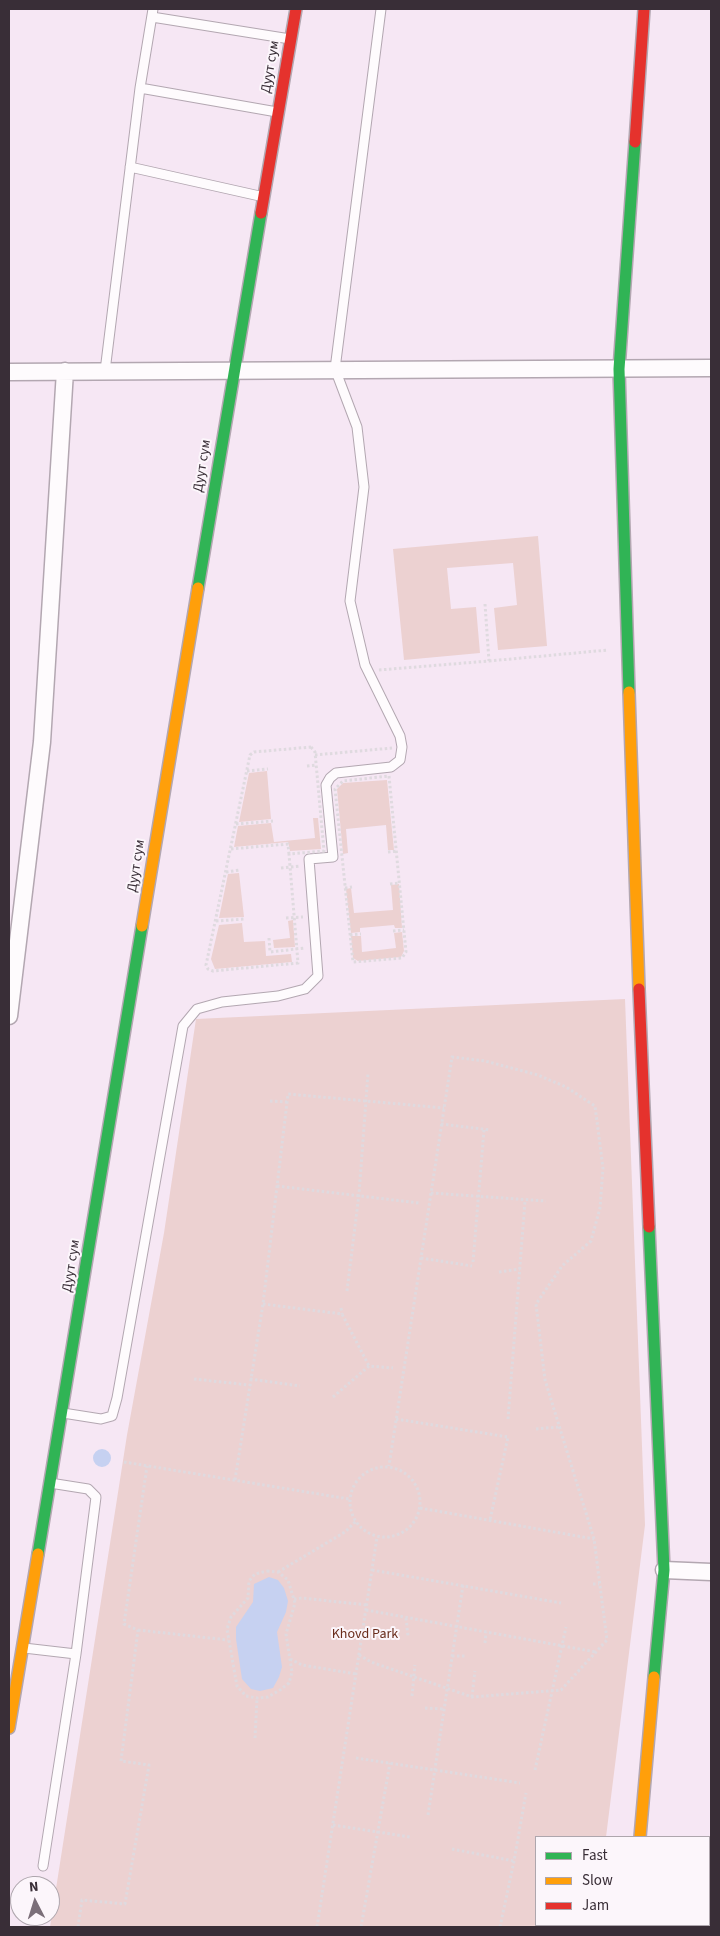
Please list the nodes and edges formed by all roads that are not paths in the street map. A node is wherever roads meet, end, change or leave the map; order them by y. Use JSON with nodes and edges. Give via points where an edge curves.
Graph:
{"nodes":[{"id":1,"x":296,"y":9,"type":"edge"},
{"id":2,"x":381,"y":9,"type":"edge"},
{"id":3,"x":644,"y":9,"type":"edge"},
{"id":4,"x":152,"y":13,"type":"edge"},
{"id":5,"x":291,"y":39,"type":"junction"},
{"id":6,"x":140,"y":88,"type":"junction"},
{"id":7,"x":279,"y":112,"type":"junction"},
{"id":8,"x":130,"y":167,"type":"junction"},
{"id":9,"x":264,"y":197,"type":"junction"},
{"id":10,"x":711,"y":368,"type":"edge"},
{"id":11,"x":335,"y":369,"type":"junction"},
{"id":12,"x":619,"y":369,"type":"junction"},
{"id":13,"x":234,"y":370,"type":"junction"},
{"id":14,"x":65,"y":371,"type":"junction"},
{"id":15,"x":105,"y":371,"type":"junction"},
{"id":16,"x":9,"y":372,"type":"edge"},
{"id":17,"x":9,"y":1016,"type":"edge"},
{"id":18,"x":63,"y":1413,"type":"junction"},
{"id":19,"x":50,"y":1483,"type":"junction"},
{"id":20,"x":664,"y":1570,"type":"junction"},
{"id":21,"x":711,"y":1572,"type":"edge"},
{"id":22,"x":22,"y":1648,"type":"junction"},
{"id":23,"x":76,"y":1654,"type":"junction"},
{"id":24,"x":9,"y":1728,"type":"edge"},
{"id":25,"x":640,"y":1836,"type":"edge"},
{"id":26,"x":43,"y":1866,"type":"dead end"}],
"edges":[{"from":1,"to":5,"type":"street","name":"Дуут сум"},
{"from":2,"to":11,"type":"lane"},
{"from":3,"to":12,"type":"street"},
{"from":4,"to":5,"type":"lane"},
{"from":4,"to":6,"type":"lane"},
{"from":5,"to":7,"type":"street","name":"Дуут сум"},
{"from":6,"to":7,"type":"lane"},
{"from":6,"to":8,"type":"lane"},
{"from":7,"to":9,"type":"street","name":"Дуут сум"},
{"from":8,"to":9,"type":"lane"},
{"from":8,"to":15,"type":"lane"},
{"from":9,"to":13,"type":"street","name":"Дуут сум"},
{"from":10,"to":12,"type":"street"},
{"from":11,"to":12,"type":"street"},
{"from":11,"to":13,"type":"street"},
{"from":11,"to":18,"type":"lane","via":[[357,428],[364,487],[350,601],[368,671],[400,736],[400,760],[391,766],[336,773],[326,785],[333,857],[310,860],[318,976],[305,989],[197,1009],[183,1026],[112,1416],[101,1420]]},
{"from":12,"to":20,"type":"street","via":[[636,924]]},
{"from":13,"to":15,"type":"street"},
{"from":13,"to":18,"type":"street","name":"Дуут сум"},
{"from":14,"to":15,"type":"street"},
{"from":14,"to":16,"type":"street"},
{"from":14,"to":17,"type":"street","via":[[42,742]]},
{"from":18,"to":19,"type":"street","name":"Дуут сум"},
{"from":19,"to":22,"type":"street","name":"Дуут сум"},
{"from":19,"to":23,"type":"lane","via":[[88,1488],[96,1497]]},
{"from":20,"to":21,"type":"street"},
{"from":20,"to":25,"type":"street"},
{"from":22,"to":23,"type":"lane"},
{"from":22,"to":24,"type":"street","name":"Дуут сум"},
{"from":23,"to":26,"type":"lane"}]}
